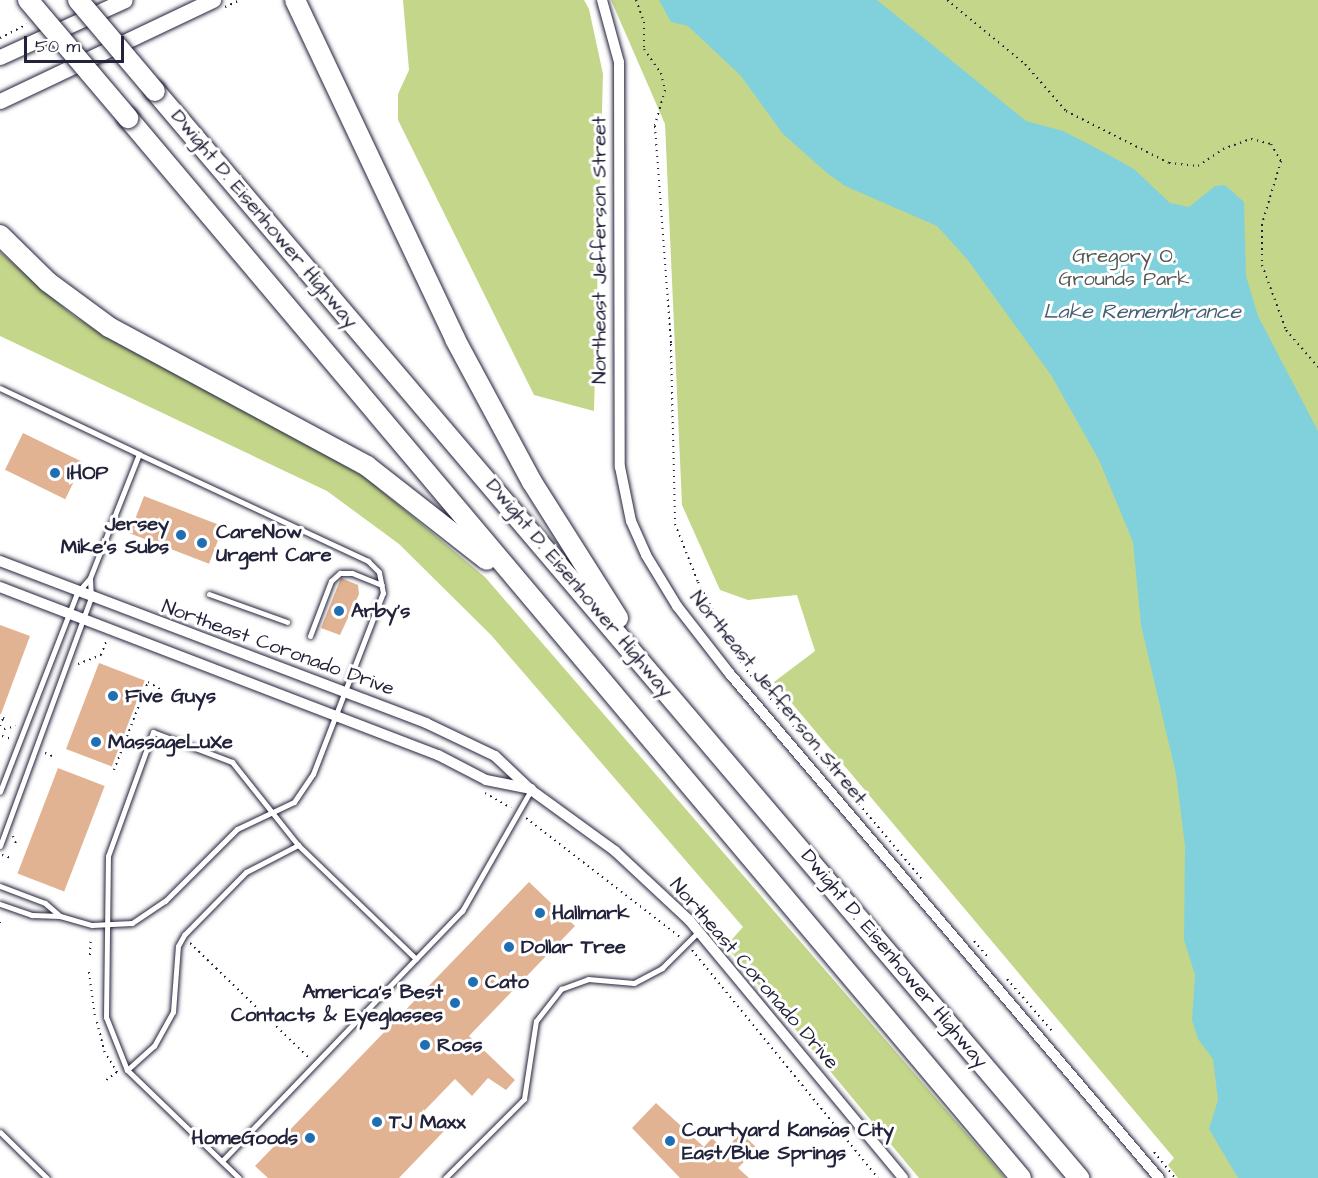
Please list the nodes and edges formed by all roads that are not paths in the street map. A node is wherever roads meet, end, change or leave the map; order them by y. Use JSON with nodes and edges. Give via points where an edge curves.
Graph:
{"nodes":[{"id":1,"x":28,"y":0,"type":"edge"},
{"id":2,"x":78,"y":0,"type":"edge"},
{"id":3,"x":124,"y":0,"type":"edge"},
{"id":4,"x":213,"y":0,"type":"edge"},
{"id":5,"x":602,"y":0,"type":"edge"},
{"id":6,"x":300,"y":4,"type":"edge"},
{"id":7,"x":0,"y":57,"type":"edge"},
{"id":8,"x":0,"y":100,"type":"edge"},
{"id":9,"x":0,"y":235,"type":"edge"},
{"id":10,"x":0,"y":388,"type":"edge"},
{"id":11,"x":139,"y":454,"type":"junction"},
{"id":12,"x":0,"y":561,"type":"edge"},
{"id":13,"x":90,"y":578,"type":"junction"},
{"id":14,"x":382,"y":585,"type":"junction"},
{"id":15,"x":518,"y":585,"type":"junction"},
{"id":16,"x":0,"y":587,"type":"edge"},
{"id":17,"x":77,"y":593,"type":"junction"},
{"id":18,"x":208,"y":594,"type":"dead end"},
{"id":19,"x":91,"y":598,"type":"junction"},
{"id":20,"x":69,"y":613,"type":"junction"},
{"id":21,"x":83,"y":619,"type":"junction"},
{"id":22,"x":287,"y":622,"type":"dead end"},
{"id":23,"x":310,"y":636,"type":"dead end"},
{"id":24,"x":657,"y":679,"type":"junction"},
{"id":25,"x":343,"y":691,"type":"junction"},
{"id":26,"x":334,"y":715,"type":"junction"},
{"id":27,"x":531,"y":790,"type":"junction"},
{"id":28,"x":0,"y":792,"type":"edge"},
{"id":29,"x":272,"y":813,"type":"junction"},
{"id":30,"x":298,"y":845,"type":"junction"},
{"id":31,"x":0,"y":846,"type":"edge"},
{"id":32,"x":0,"y":886,"type":"edge"},
{"id":33,"x":0,"y":904,"type":"edge"},
{"id":34,"x":60,"y":915,"type":"junction"},
{"id":35,"x":107,"y":926,"type":"junction"},
{"id":36,"x":699,"y":932,"type":"junction"},
{"id":37,"x":416,"y":959,"type":"junction"},
{"id":38,"x":127,"y":1070,"type":"junction"},
{"id":39,"x":0,"y":1132,"type":"edge"},
{"id":40,"x":222,"y":1161,"type":"junction"},
{"id":41,"x":47,"y":1178,"type":"edge"},
{"id":42,"x":239,"y":1178,"type":"edge"},
{"id":43,"x":445,"y":1178,"type":"edge"},
{"id":44,"x":903,"y":1178,"type":"edge"},
{"id":45,"x":1021,"y":1178,"type":"edge"},
{"id":46,"x":1079,"y":1178,"type":"edge"},
{"id":47,"x":1159,"y":1178,"type":"edge"}],
"edges":[{"from":1,"to":15,"type":"highway","name":"Dwight D. Eisenhower Highway","bridge":true},
{"from":2,"to":24,"type":"highway","name":"Dwight D. Eisenhower Highway","bridge":true},
{"from":3,"to":7,"type":"main road"},
{"from":4,"to":8,"type":"main road"},
{"from":5,"to":47,"type":"street","name":"Northeast Jefferson Street","via":[[618,62],[620,467],[631,521],[646,555],[677,606],[730,674]]},
{"from":6,"to":24,"type":"highway","via":[[454,339],[532,482]]},
{"from":9,"to":15,"type":"highway","via":[[48,282],[109,327],[367,466]]},
{"from":10,"to":11,"type":"lane"},
{"from":11,"to":13,"type":"lane"},
{"from":11,"to":14,"type":"lane","via":[[368,561],[379,572]]},
{"from":12,"to":17,"type":"street","name":"Northeast Coronado Drive"},
{"from":13,"to":17,"type":"lane"},
{"from":13,"to":19,"type":"lane"},
{"from":14,"to":23,"type":"lane","via":[[340,573],[331,581]]},
{"from":14,"to":25,"type":"lane","via":[[383,593]]},
{"from":15,"to":45,"type":"highway","name":"Dwight D. Eisenhower Highway"},
{"from":16,"to":20,"type":"street","name":"Northeast Coronado Drive"},
{"from":17,"to":19,"type":"street","name":"Northeast Coronado Drive"},
{"from":17,"to":20,"type":"lane"},
{"from":18,"to":22,"type":"lane"},
{"from":19,"to":21,"type":"lane"},
{"from":19,"to":25,"type":"street","name":"Northeast Coronado Drive"},
{"from":20,"to":21,"type":"street","name":"Northeast Coronado Drive"},
{"from":20,"to":28,"type":"lane"},
{"from":21,"to":26,"type":"street","name":"Northeast Coronado Drive"},
{"from":21,"to":31,"type":"lane"},
{"from":24,"to":46,"type":"highway","name":"Dwight D. Eisenhower Highway"},
{"from":25,"to":26,"type":"lane"},
{"from":25,"to":27,"type":"street","name":"Northeast Coronado Drive","via":[[495,756]]},
{"from":26,"to":27,"type":"street","name":"Northeast Coronado Drive","via":[[438,755],[486,780]]},
{"from":26,"to":29,"type":"lane","via":[[306,790]]},
{"from":27,"to":36,"type":"street","name":"Northeast Coronado Drive","via":[[615,851]]},
{"from":27,"to":37,"type":"lane","via":[[468,903]]},
{"from":29,"to":30,"type":"lane"},
{"from":29,"to":35,"type":"lane","via":[[223,840],[150,914]]},
{"from":29,"to":35,"type":"lane","via":[[232,762],[153,732],[108,856]]},
{"from":30,"to":37,"type":"lane"},
{"from":30,"to":38,"type":"lane","via":[[246,872],[184,935],[178,946],[173,1012],[154,1046]]},
{"from":32,"to":34,"type":"lane","via":[[45,903]]},
{"from":33,"to":34,"type":"lane","via":[[32,915]]},
{"from":34,"to":35,"type":"lane"},
{"from":35,"to":38,"type":"lane","via":[[106,1017]]},
{"from":36,"to":43,"type":"lane","via":[[662,968],[634,983],[588,979],[561,989],[536,1021],[524,1099]]},
{"from":36,"to":44,"type":"street","name":"Northeast Coronado Drive"},
{"from":37,"to":40,"type":"lane"},
{"from":38,"to":40,"type":"lane"},
{"from":39,"to":41,"type":"lane"},
{"from":40,"to":42,"type":"lane"}]}
